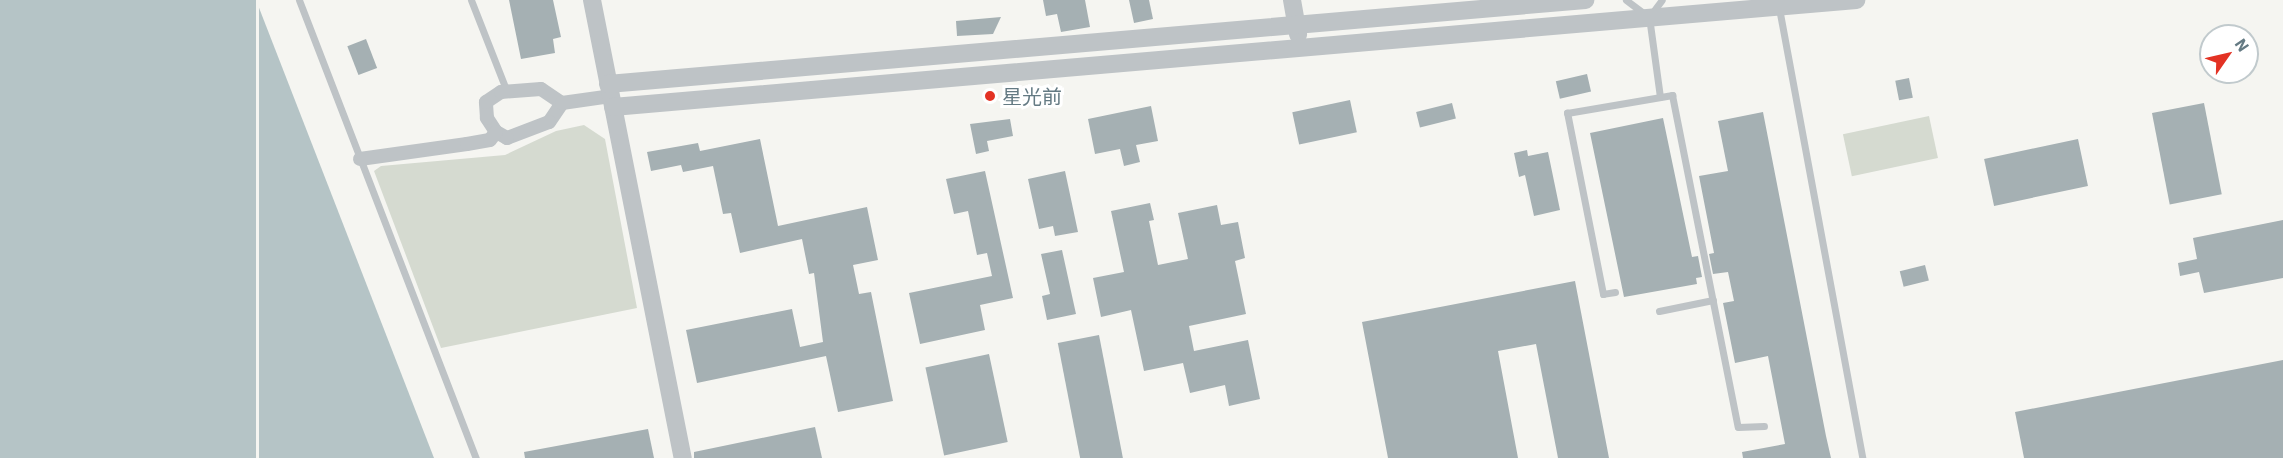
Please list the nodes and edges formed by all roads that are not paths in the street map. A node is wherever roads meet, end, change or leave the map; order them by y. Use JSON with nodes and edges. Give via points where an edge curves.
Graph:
{"nodes":[{"id":1,"x":299,"y":0,"type":"edge"},
{"id":2,"x":471,"y":0,"type":"edge"},
{"id":3,"x":592,"y":0,"type":"edge"},
{"id":4,"x":1292,"y":0,"type":"edge"},
{"id":5,"x":1585,"y":0,"type":"edge"},
{"id":6,"x":1626,"y":0,"type":"edge"},
{"id":7,"x":1662,"y":0,"type":"edge"},
{"id":8,"x":1856,"y":0,"type":"edge"},
{"id":9,"x":1780,"y":3,"type":"edge"},
{"id":10,"x":1649,"y":17,"type":"junction"},
{"id":11,"x":1297,"y":22,"type":"junction"},
{"id":12,"x":1299,"y":46,"type":"junction"},
{"id":13,"x":507,"y":92,"type":"junction"},
{"id":14,"x":611,"y":96,"type":"junction"},
{"id":15,"x":1659,"y":97,"type":"junction"},
{"id":16,"x":562,"y":103,"type":"junction"},
{"id":17,"x":496,"y":132,"type":"junction"},
{"id":18,"x":360,"y":159,"type":"junction"},
{"id":19,"x":1615,"y":292,"type":"dead end"},
{"id":20,"x":1713,"y":300,"type":"junction"},
{"id":21,"x":1659,"y":311,"type":"dead end"},
{"id":22,"x":1764,"y":426,"type":"dead end"},
{"id":23,"x":476,"y":458,"type":"edge"},
{"id":24,"x":683,"y":458,"type":"edge"},
{"id":25,"x":1862,"y":458,"type":"edge"}],
"edges":[{"from":1,"to":18,"type":"lane"},
{"from":2,"to":13,"type":"lane"},
{"from":3,"to":14,"type":"street"},
{"from":4,"to":11,"type":"street"},
{"from":5,"to":11,"type":"street"},
{"from":6,"to":10,"type":"lane"},
{"from":7,"to":10,"type":"lane"},
{"from":8,"to":9,"type":"street"},
{"from":9,"to":10,"type":"street"},
{"from":9,"to":25,"type":"lane"},
{"from":10,"to":12,"type":"street"},
{"from":10,"to":15,"type":"lane"},
{"from":11,"to":12,"type":"street"},
{"from":11,"to":14,"type":"street"},
{"from":12,"to":14,"type":"street"},
{"from":13,"to":16,"type":"street","via":[[541,89]]},
{"from":13,"to":17,"type":"street","via":[[486,102],[487,118]]},
{"from":14,"to":16,"type":"street"},
{"from":14,"to":24,"type":"street"},
{"from":15,"to":19,"type":"lane","via":[[1567,113],[1604,294]]},
{"from":15,"to":20,"type":"lane","via":[[1672,95]]},
{"from":16,"to":17,"type":"street","via":[[549,122],[507,138]]},
{"from":17,"to":18,"type":"street","via":[[490,140]]},
{"from":18,"to":23,"type":"lane"},
{"from":20,"to":21,"type":"lane"},
{"from":20,"to":22,"type":"lane","via":[[1738,427]]}]}
